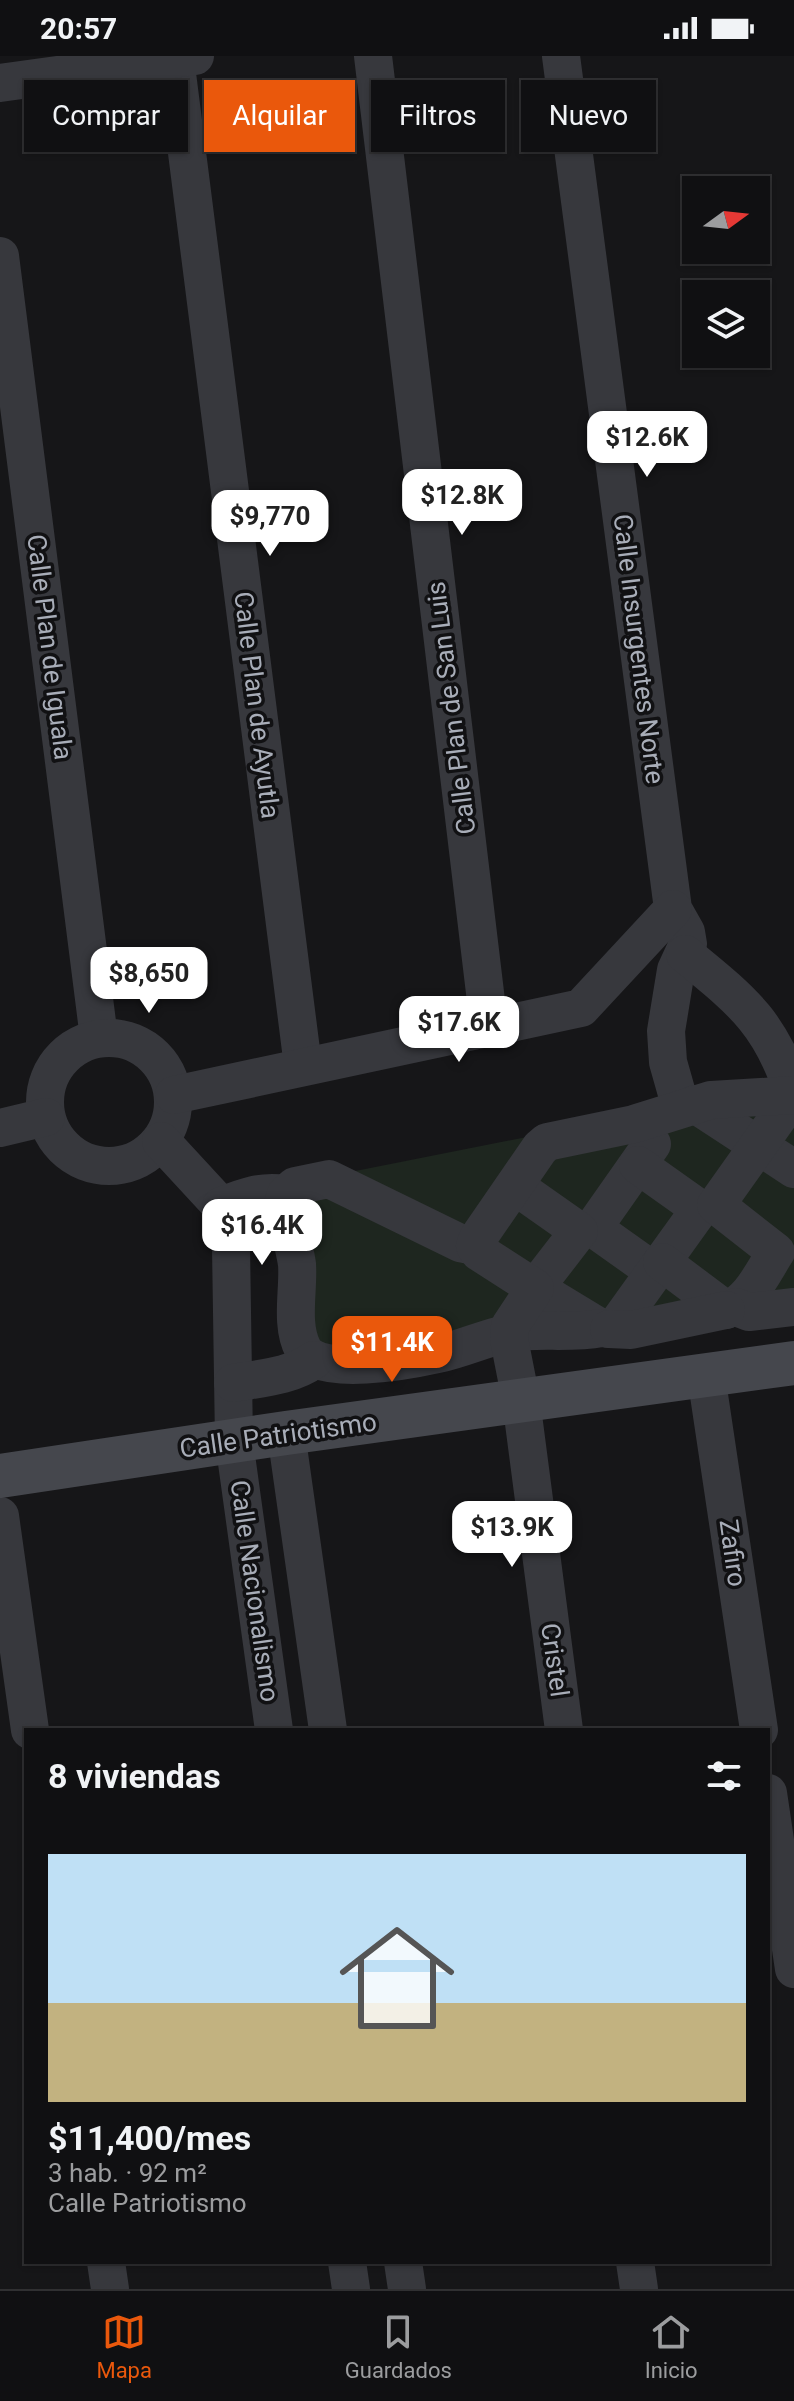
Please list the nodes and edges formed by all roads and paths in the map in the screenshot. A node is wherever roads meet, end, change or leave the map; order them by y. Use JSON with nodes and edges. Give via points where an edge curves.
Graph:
{"nodes":[{"id":1,"x":373,"y":56,"type":"edge"},
{"id":2,"x":561,"y":56,"type":"edge"},
{"id":3,"x":185,"y":57,"type":"edge"},
{"id":4,"x":0,"y":83,"type":"edge"},
{"id":5,"x":0,"y":256,"type":"edge"},
{"id":6,"x":673,"y":909,"type":"junction"},
{"id":7,"x":685,"y":954,"type":"junction"},
{"id":8,"x":489,"y":1026,"type":"junction"},
{"id":9,"x":99,"y":1038,"type":"junction"},
{"id":10,"x":303,"y":1066,"type":"junction"},
{"id":11,"x":174,"y":1095,"type":"junction"},
{"id":12,"x":794,"y":1095,"type":"edge"},
{"id":13,"x":681,"y":1108,"type":"junction"},
{"id":14,"x":46,"y":1117,"type":"junction"},
{"id":15,"x":0,"y":1128,"type":"edge"},
{"id":16,"x":161,"y":1141,"type":"junction"},
{"id":17,"x":759,"y":1146,"type":"junction"},
{"id":18,"x":638,"y":1165,"type":"junction"},
{"id":19,"x":794,"y":1169,"type":"edge"},
{"id":20,"x":515,"y":1186,"type":"junction"},
{"id":21,"x":286,"y":1194,"type":"junction"},
{"id":22,"x":221,"y":1206,"type":"junction"},
{"id":23,"x":708,"y":1207,"type":"junction"},
{"id":24,"x":586,"y":1230,"type":"junction"},
{"id":25,"x":785,"y":1240,"type":"edge"},
{"id":26,"x":475,"y":1246,"type":"junction"},
{"id":27,"x":659,"y":1267,"type":"junction"},
{"id":28,"x":535,"y":1288,"type":"junction"},
{"id":29,"x":794,"y":1307,"type":"edge"},
{"id":30,"x":731,"y":1308,"type":"junction"},
{"id":31,"x":605,"y":1328,"type":"junction"},
{"id":32,"x":510,"y":1333,"type":"junction"},
{"id":33,"x":314,"y":1360,"type":"junction"},
{"id":34,"x":794,"y":1363,"type":"edge"},
{"id":35,"x":706,"y":1375,"type":"junction"},
{"id":36,"x":233,"y":1383,"type":"junction"},
{"id":37,"x":521,"y":1400,"type":"junction"},
{"id":38,"x":286,"y":1433,"type":"junction"},
{"id":39,"x":234,"y":1441,"type":"junction"},
{"id":40,"x":0,"y":1476,"type":"edge"},
{"id":41,"x":0,"y":1516,"type":"edge"},
{"id":42,"x":30,"y":1728,"type":"edge"},
{"id":43,"x":274,"y":1728,"type":"edge"},
{"id":44,"x":328,"y":1728,"type":"edge"},
{"id":45,"x":564,"y":1728,"type":"edge"},
{"id":46,"x":759,"y":1728,"type":"edge"},
{"id":47,"x":770,"y":1807,"type":"edge"},
{"id":48,"x":794,"y":1969,"type":"edge"},
{"id":49,"x":106,"y":2264,"type":"edge"},
{"id":50,"x":347,"y":2264,"type":"edge"},
{"id":51,"x":403,"y":2264,"type":"edge"},
{"id":52,"x":635,"y":2264,"type":"edge"},
{"id":53,"x":110,"y":2289,"type":"edge"},
{"id":54,"x":351,"y":2289,"type":"edge"},
{"id":55,"x":407,"y":2289,"type":"edge"},
{"id":56,"x":639,"y":2289,"type":"edge"}],
"edges":[{"from":1,"to":8,"type":"street","name":"Calle Plan de San Luis"},
{"from":2,"to":6,"type":"street","name":"Calle Insurgentes Norte"},
{"from":3,"to":4,"type":"street"},
{"from":3,"to":10,"type":"street","name":"Calle Plan de Ayutla"},
{"from":5,"to":9,"type":"street","name":"Calle Plan de Iguala"},
{"from":6,"to":7,"type":"street","name":"Calle Insurgentes Norte","via":[[686,932]]},
{"from":6,"to":8,"type":"street","via":[[581,1008]]},
{"from":7,"to":12,"type":"street","via":[[754,1014]]},
{"from":7,"to":13,"type":"street","via":[[676,970],[666,1031]]},
{"from":8,"to":10,"type":"street"},
{"from":9,"to":11,"type":"street","via":[[133,1042],[161,1063]]},
{"from":9,"to":14,"type":"street","via":[[67,1053],[47,1082]]},
{"from":10,"to":11,"type":"street"},
{"from":11,"to":16,"type":"street","via":[[172,1119]]},
{"from":12,"to":13,"type":"street","via":[[711,1100]]},
{"from":12,"to":17,"type":"street"},
{"from":13,"to":17,"type":"street"},
{"from":13,"to":18,"type":"street"},
{"from":13,"to":20,"type":"street","via":[[547,1142]]},
{"from":14,"to":15,"type":"street"},
{"from":14,"to":16,"type":"street","via":[[59,1144],[82,1161],[111,1167],[139,1160]]},
{"from":16,"to":22,"type":"street","name":"Calle Nacionalismo"},
{"from":17,"to":19,"type":"street"},
{"from":17,"to":23,"type":"street"},
{"from":18,"to":23,"type":"street"},
{"from":18,"to":24,"type":"street"},
{"from":20,"to":24,"type":"street"},
{"from":20,"to":26,"type":"street"},
{"from":21,"to":22,"type":"street","via":[[268,1191]]},
{"from":21,"to":26,"type":"street","via":[[295,1186],[329,1179]]},
{"from":21,"to":33,"type":"street","via":[[283,1204],[297,1265],[299,1339]]},
{"from":22,"to":36,"type":"street","name":"Calle Nacionalismo","via":[[231,1247]]},
{"from":23,"to":25,"type":"street"},
{"from":23,"to":27,"type":"street"},
{"from":24,"to":27,"type":"street"},
{"from":24,"to":28,"type":"street"},
{"from":25,"to":30,"type":"street"},
{"from":26,"to":28,"type":"street"},
{"from":27,"to":30,"type":"street"},
{"from":27,"to":31,"type":"street","via":[[618,1323]]},
{"from":28,"to":31,"type":"street"},
{"from":28,"to":32,"type":"street"},
{"from":29,"to":30,"type":"street","via":[[749,1312]]},
{"from":30,"to":31,"type":"street","via":[[631,1330]]},
{"from":31,"to":32,"type":"street"},
{"from":32,"to":33,"type":"street","via":[[440,1354],[382,1363]]},
{"from":32,"to":37,"type":"street","name":"Cristel"},
{"from":33,"to":36,"type":"street","via":[[282,1375]]},
{"from":34,"to":35,"type":"street","name":"Calle Patriotismo"},
{"from":35,"to":37,"type":"street","name":"Calle Patriotismo"},
{"from":35,"to":46,"type":"street","name":"Zafiro"},
{"from":36,"to":39,"type":"street","name":"Calle Nacionalismo"},
{"from":37,"to":38,"type":"street","name":"Calle Patriotismo"},
{"from":37,"to":45,"type":"street","name":"Cristel"},
{"from":38,"to":39,"type":"street","name":"Calle Patriotismo"},
{"from":38,"to":44,"type":"street","name":"Calle Nacionalismo"},
{"from":39,"to":40,"type":"street","name":"Calle Patriotismo"},
{"from":39,"to":43,"type":"street","name":"Calle Nacionalismo"},
{"from":41,"to":42,"type":"street"},
{"from":47,"to":48,"type":"street"},
{"from":49,"to":53,"type":"street"},
{"from":50,"to":54,"type":"street"},
{"from":51,"to":55,"type":"street"},
{"from":52,"to":56,"type":"street"}]}
